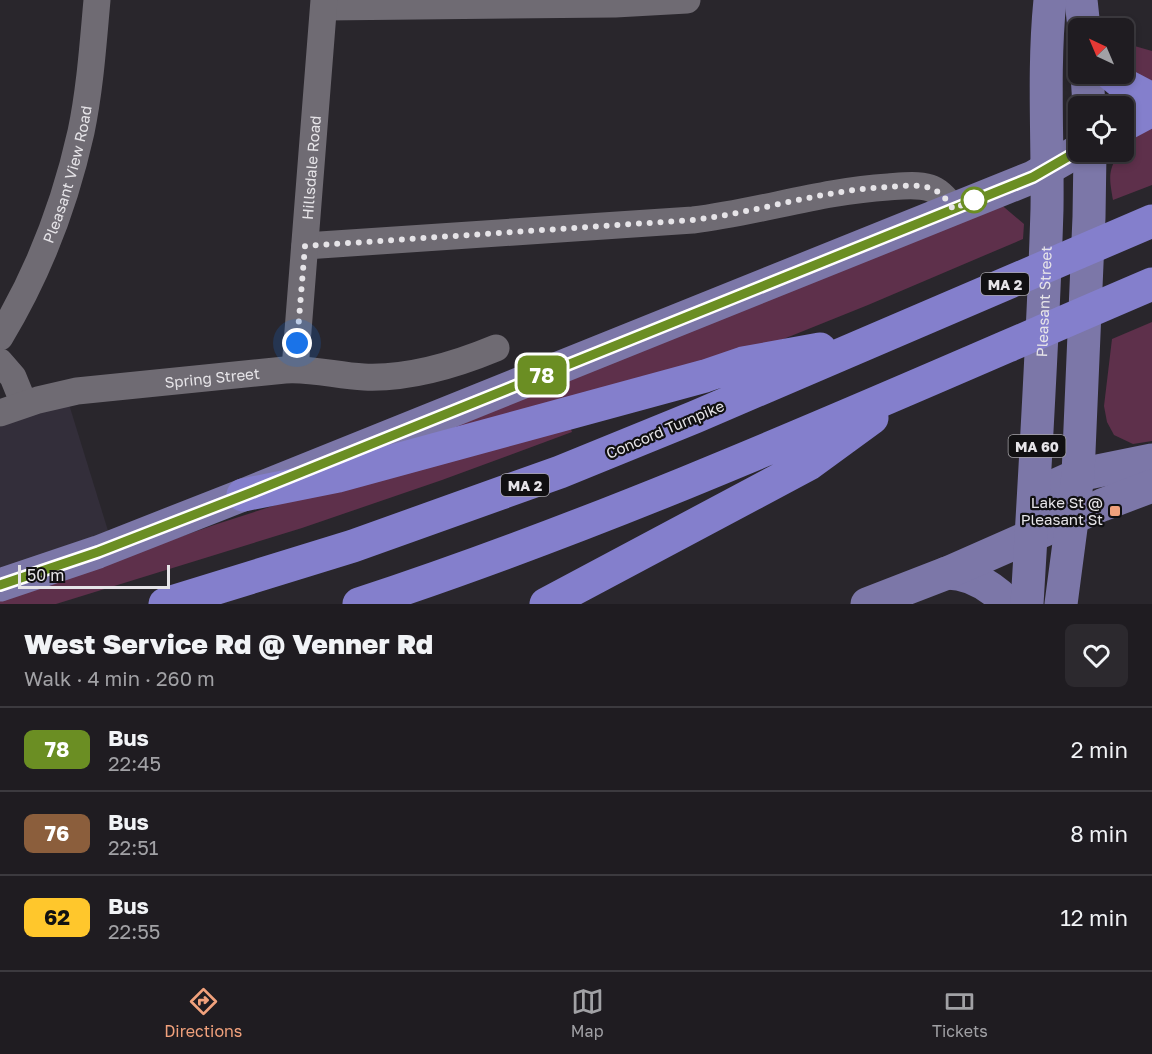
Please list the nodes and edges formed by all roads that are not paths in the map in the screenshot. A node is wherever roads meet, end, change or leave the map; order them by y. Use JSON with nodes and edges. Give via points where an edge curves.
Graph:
{"nodes":[{"id":1,"x":98,"y":0,"type":"edge"},
{"id":2,"x":687,"y":0,"type":"edge"},
{"id":3,"x":1050,"y":0,"type":"edge"},
{"id":4,"x":1081,"y":0,"type":"edge"},
{"id":5,"x":614,"y":2,"type":"edge"},
{"id":6,"x":324,"y":3,"type":"edge"},
{"id":7,"x":1083,"y":18,"type":"edge"},
{"id":8,"x":1123,"y":84,"type":"edge"},
{"id":9,"x":1152,"y":99,"type":"edge"},
{"id":10,"x":1152,"y":111,"type":"edge"},
{"id":11,"x":1134,"y":120,"type":"edge"},
{"id":12,"x":1068,"y":157,"type":"edge"},
{"id":13,"x":1090,"y":162,"type":"edge"},
{"id":14,"x":1047,"y":170,"type":"junction"},
{"id":15,"x":953,"y":209,"type":"junction"},
{"id":16,"x":1152,"y":221,"type":"edge"},
{"id":17,"x":305,"y":246,"type":"junction"},
{"id":18,"x":1152,"y":284,"type":"edge"},
{"id":19,"x":0,"y":336,"type":"edge"},
{"id":20,"x":875,"y":340,"type":"junction"},
{"id":21,"x":496,"y":348,"type":"dead end"},
{"id":22,"x":0,"y":362,"type":"edge"},
{"id":23,"x":295,"y":369,"type":"junction"},
{"id":24,"x":919,"y":383,"type":"junction"},
{"id":25,"x":12,"y":409,"type":"edge"},
{"id":26,"x":1152,"y":460,"type":"edge"},
{"id":27,"x":1078,"y":475,"type":"junction"},
{"id":28,"x":1152,"y":486,"type":"edge"},
{"id":29,"x":243,"y":495,"type":"junction"},
{"id":30,"x":1074,"y":517,"type":"junction"},
{"id":31,"x":1032,"y":520,"type":"junction"},
{"id":32,"x":947,"y":573,"type":"junction"},
{"id":33,"x":0,"y":585,"type":"edge"},
{"id":34,"x":165,"y":604,"type":"edge"},
{"id":35,"x":359,"y":604,"type":"edge"},
{"id":36,"x":546,"y":604,"type":"edge"},
{"id":37,"x":867,"y":604,"type":"edge"},
{"id":38,"x":1009,"y":604,"type":"edge"},
{"id":39,"x":1027,"y":604,"type":"edge"},
{"id":40,"x":1061,"y":604,"type":"edge"}],
"edges":[{"from":1,"to":19,"type":"street","name":"Pleasant View Road","via":[[88,93],[69,177],[36,267]]},
{"from":2,"to":5,"type":"street"},
{"from":3,"to":14,"type":"main road","name":"Pleasant Street","number":"MA 60"},
{"from":4,"to":7,"type":"main road"},
{"from":5,"to":6,"type":"street"},
{"from":6,"to":17,"type":"street","name":"Hillsdale Road"},
{"from":8,"to":9,"type":"highway"},
{"from":10,"to":11,"type":"highway"},
{"from":12,"to":14,"type":"main road"},
{"from":13,"to":27,"type":"main road","number":"MA 60"},
{"from":14,"to":15,"type":"main road"},
{"from":14,"to":31,"type":"main road","name":"Pleasant Street","number":"MA 60","via":[[1041,387]]},
{"from":15,"to":17,"type":"street","via":[[938,192],[925,186],[873,188],[693,220]]},
{"from":15,"to":29,"type":"main road"},
{"from":16,"to":20,"type":"highway","name":"Concord Turnpike","number":"MA 2"},
{"from":17,"to":23,"type":"street","name":"Hillsdale Road"},
{"from":18,"to":24,"type":"highway"},
{"from":20,"to":29,"type":"highway","via":[[743,363],[338,476]]},
{"from":20,"to":34,"type":"highway","name":"Concord Turnpike","number":"MA 2","via":[[510,490],[353,546]]},
{"from":21,"to":23,"type":"street","name":"Spring Street","via":[[436,369],[389,377]]},
{"from":22,"to":25,"type":"street","via":[[13,377]]},
{"from":23,"to":25,"type":"street","name":"Spring Street","via":[[77,391]]},
{"from":24,"to":35,"type":"highway","via":[[571,530]]},
{"from":24,"to":36,"type":"highway","via":[[809,464]]},
{"from":26,"to":27,"type":"main road"},
{"from":27,"to":30,"type":"main road","number":"MA 60"},
{"from":27,"to":31,"type":"main road","via":[[1050,489]]},
{"from":28,"to":30,"type":"main road"},
{"from":29,"to":33,"type":"main road","via":[[98,552]]},
{"from":30,"to":31,"type":"main road"},
{"from":30,"to":40,"type":"main road","number":"MA 60"},
{"from":31,"to":32,"type":"main road"},
{"from":31,"to":39,"type":"main road","name":"Pleasant Street","number":"MA 60"},
{"from":32,"to":37,"type":"main road"},
{"from":32,"to":38,"type":"main road","via":[[976,579]]}]}
